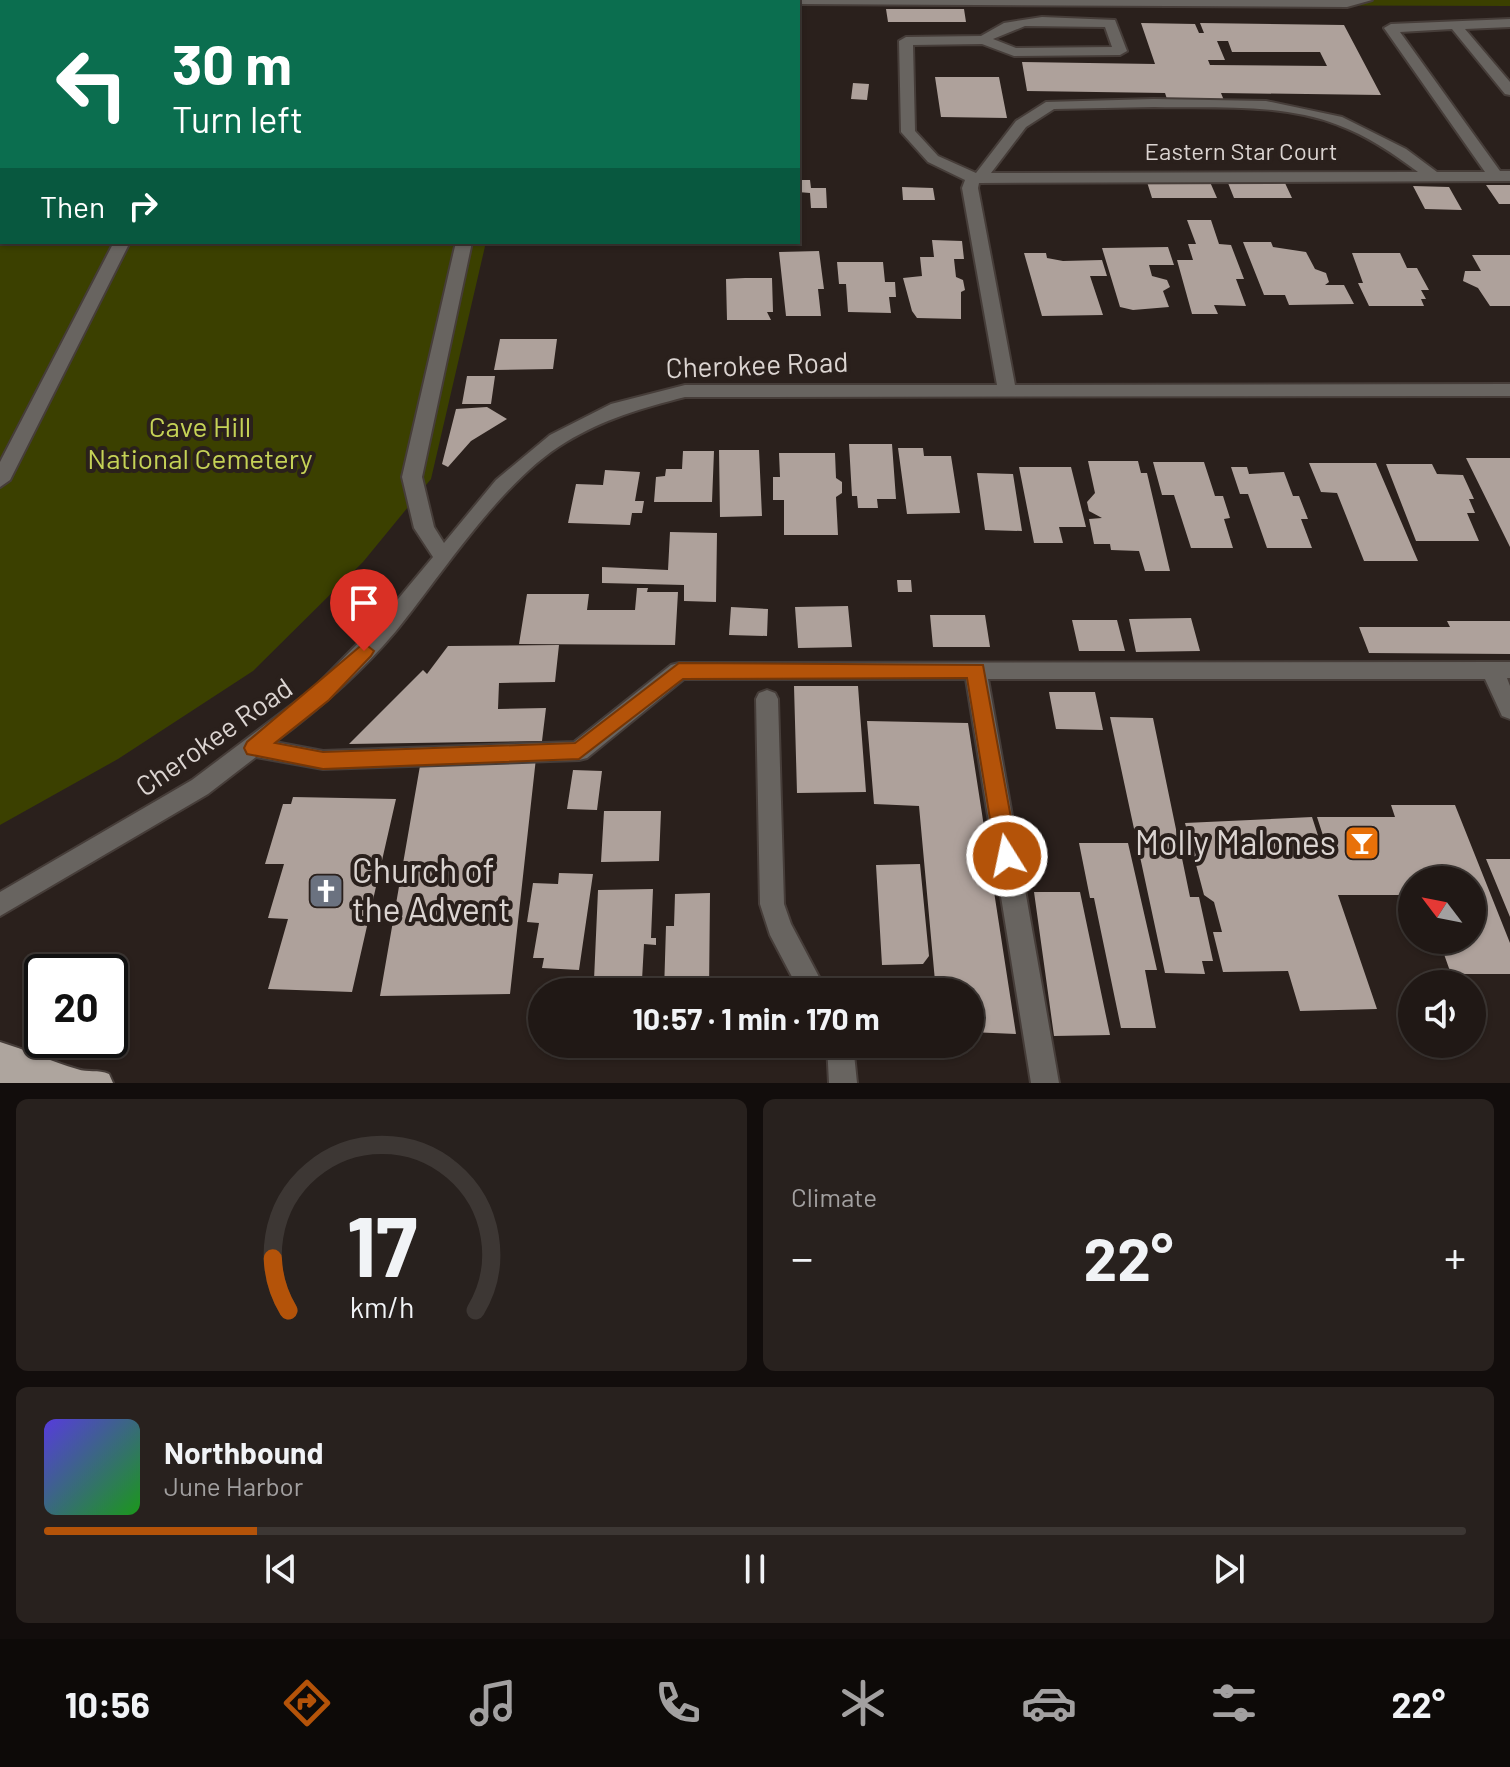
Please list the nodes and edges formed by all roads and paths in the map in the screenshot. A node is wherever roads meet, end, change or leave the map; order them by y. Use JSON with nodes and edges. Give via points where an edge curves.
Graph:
{"nodes":[{"id":1,"x":800,"y":0,"type":"edge"},
{"id":2,"x":1366,"y":0,"type":"edge"},
{"id":3,"x":1510,"y":23,"type":"edge"},
{"id":4,"x":1455,"y":25,"type":"junction"},
{"id":5,"x":984,"y":40,"type":"junction"},
{"id":6,"x":1510,"y":91,"type":"edge"},
{"id":7,"x":978,"y":176,"type":"junction"},
{"id":8,"x":1433,"y":176,"type":"junction"},
{"id":9,"x":1503,"y":176,"type":"edge"},
{"id":10,"x":121,"y":244,"type":"edge"},
{"id":11,"x":464,"y":244,"type":"edge"},
{"id":12,"x":1007,"y":388,"type":"junction"},
{"id":13,"x":1510,"y":390,"type":"edge"},
{"id":14,"x":0,"y":480,"type":"edge"},
{"id":15,"x":444,"y":558,"type":"junction"},
{"id":16,"x":1501,"y":670,"type":"edge"},
{"id":17,"x":976,"y":671,"type":"junction"},
{"id":18,"x":767,"y":699,"type":"dead end"},
{"id":19,"x":1510,"y":710,"type":"edge"},
{"id":20,"x":255,"y":748,"type":"junction"},
{"id":21,"x":0,"y":905,"type":"edge"},
{"id":22,"x":806,"y":978,"type":"edge"},
{"id":23,"x":0,"y":1055,"type":"edge"},
{"id":24,"x":841,"y":1058,"type":"edge"},
{"id":25,"x":0,"y":1082,"type":"edge"},
{"id":26,"x":92,"y":1082,"type":"edge"},
{"id":27,"x":843,"y":1083,"type":"edge"},
{"id":28,"x":1045,"y":1083,"type":"edge"}],
"edges":[{"from":1,"to":2,"type":"street"},
{"from":3,"to":4,"type":"street"},
{"from":4,"to":6,"type":"street"},
{"from":4,"to":9,"type":"street","via":[[1391,28]]},
{"from":5,"to":5,"type":"street","via":[[1014,52],[1120,51],[1110,23],[1013,22]]},
{"from":5,"to":7,"type":"street","via":[[906,41],[908,132],[933,159]]},
{"from":7,"to":8,"type":"street","name":"Eastern Star Court"},
{"from":7,"to":8,"type":"street","via":[[1021,124],[1051,105],[1154,103],[1266,105],[1342,121]]},
{"from":7,"to":12,"type":"street","via":[[970,188]]},
{"from":8,"to":9,"type":"street","name":"Eastern Star Court"},
{"from":10,"to":14,"type":"street"},
{"from":11,"to":15,"type":"street","via":[[412,477],[424,528]]},
{"from":12,"to":13,"type":"street","name":"Cherokee Road"},
{"from":12,"to":15,"type":"street","name":"Cherokee Road","via":[[685,391],[648,398],[573,429],[546,447],[503,485]]},
{"from":15,"to":20,"type":"street","name":"Cherokee Road","via":[[322,694]]},
{"from":16,"to":17,"type":"street"},
{"from":16,"to":19,"type":"street"},
{"from":17,"to":20,"type":"street","via":[[679,671],[579,751],[323,760]]},
{"from":17,"to":28,"type":"street"},
{"from":18,"to":22,"type":"street","via":[[772,904]]},
{"from":20,"to":21,"type":"street","name":"Cherokee Road","via":[[200,787]]},
{"from":23,"to":26,"type":"main road"},
{"from":24,"to":27,"type":"street"},
{"from":25,"to":26,"type":"main road"}]}
